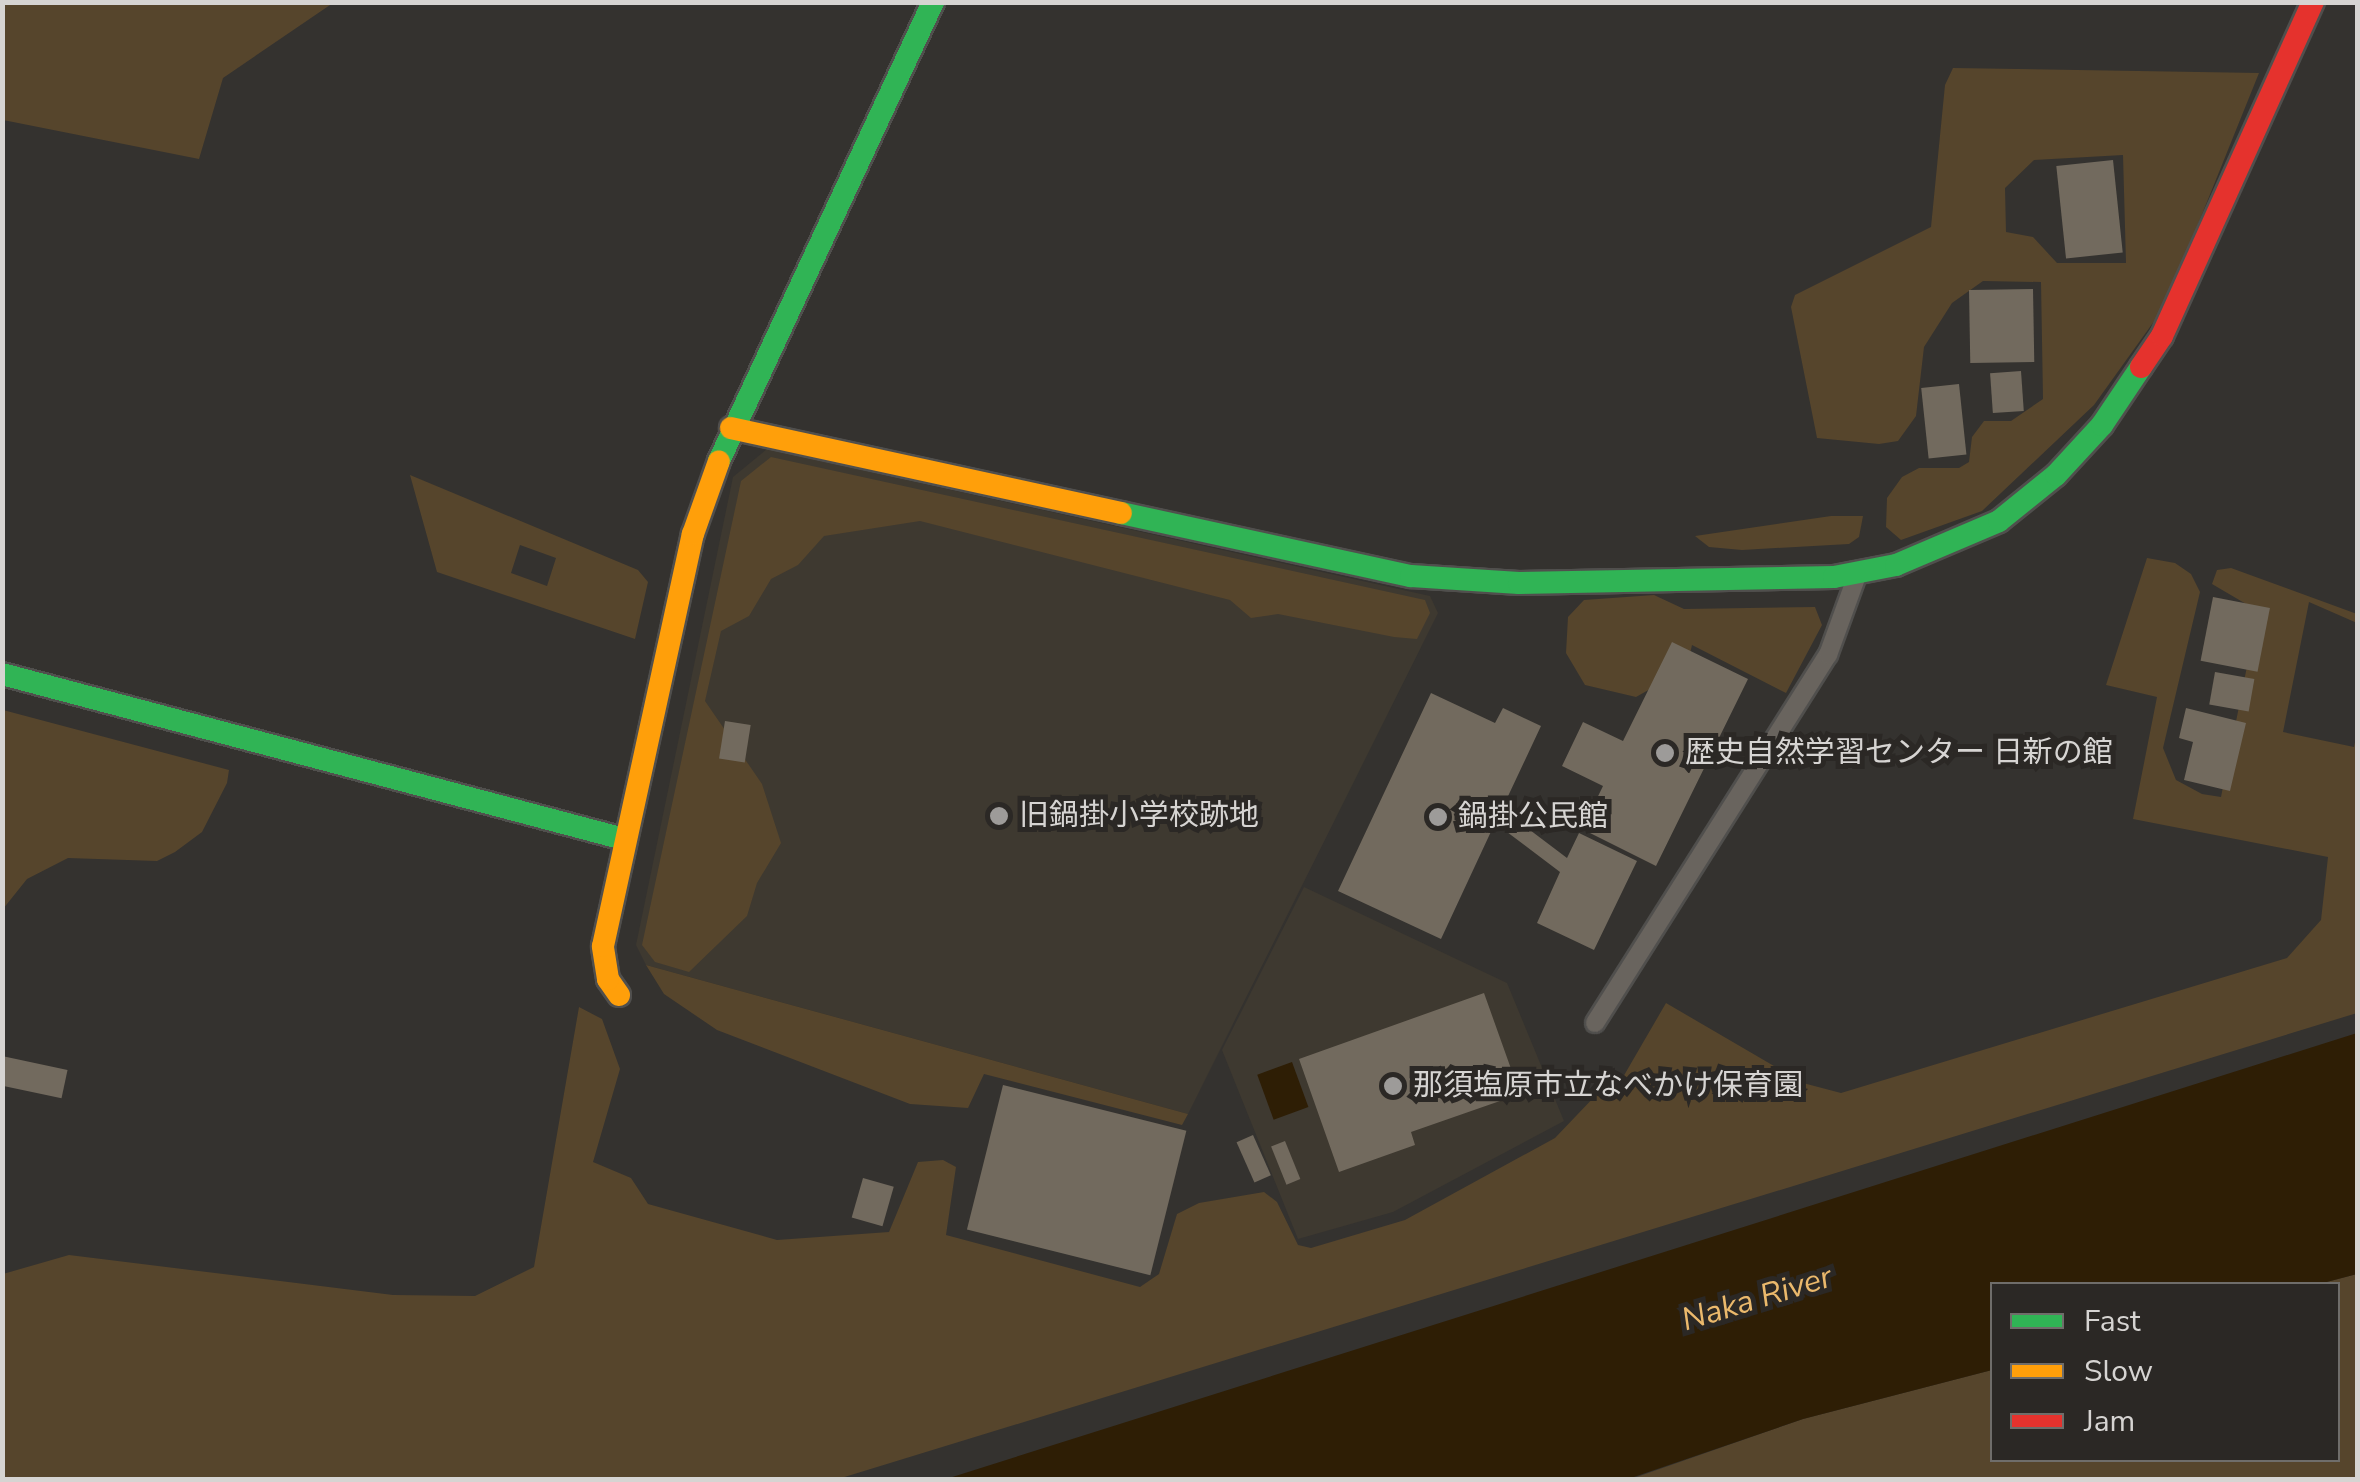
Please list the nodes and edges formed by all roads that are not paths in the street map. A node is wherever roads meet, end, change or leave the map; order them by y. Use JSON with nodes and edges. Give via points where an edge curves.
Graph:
{"nodes":[{"id":1,"x":933,"y":2,"type":"edge"},
{"id":2,"x":2313,"y":2,"type":"edge"},
{"id":3,"x":731,"y":428,"type":"junction"},
{"id":4,"x":1858,"y":572,"type":"junction"},
{"id":5,"x":2,"y":674,"type":"edge"},
{"id":6,"x":624,"y":839,"type":"junction"},
{"id":7,"x":619,"y":995,"type":"dead end"},
{"id":8,"x":1594,"y":1024,"type":"dead end"}],
"edges":[{"from":1,"to":3,"type":"street"},
{"from":2,"to":4,"type":"street","via":[[2162,336],[2102,425],[2056,475],[1999,521],[1951,546]]},
{"from":3,"to":4,"type":"street","via":[[1411,576],[1519,582]]},
{"from":3,"to":6,"type":"street","via":[[692,534]]},
{"from":4,"to":8,"type":"lane","via":[[1828,655]]},
{"from":5,"to":6,"type":"street"},
{"from":6,"to":7,"type":"street","via":[[603,946],[608,979]]}]}
